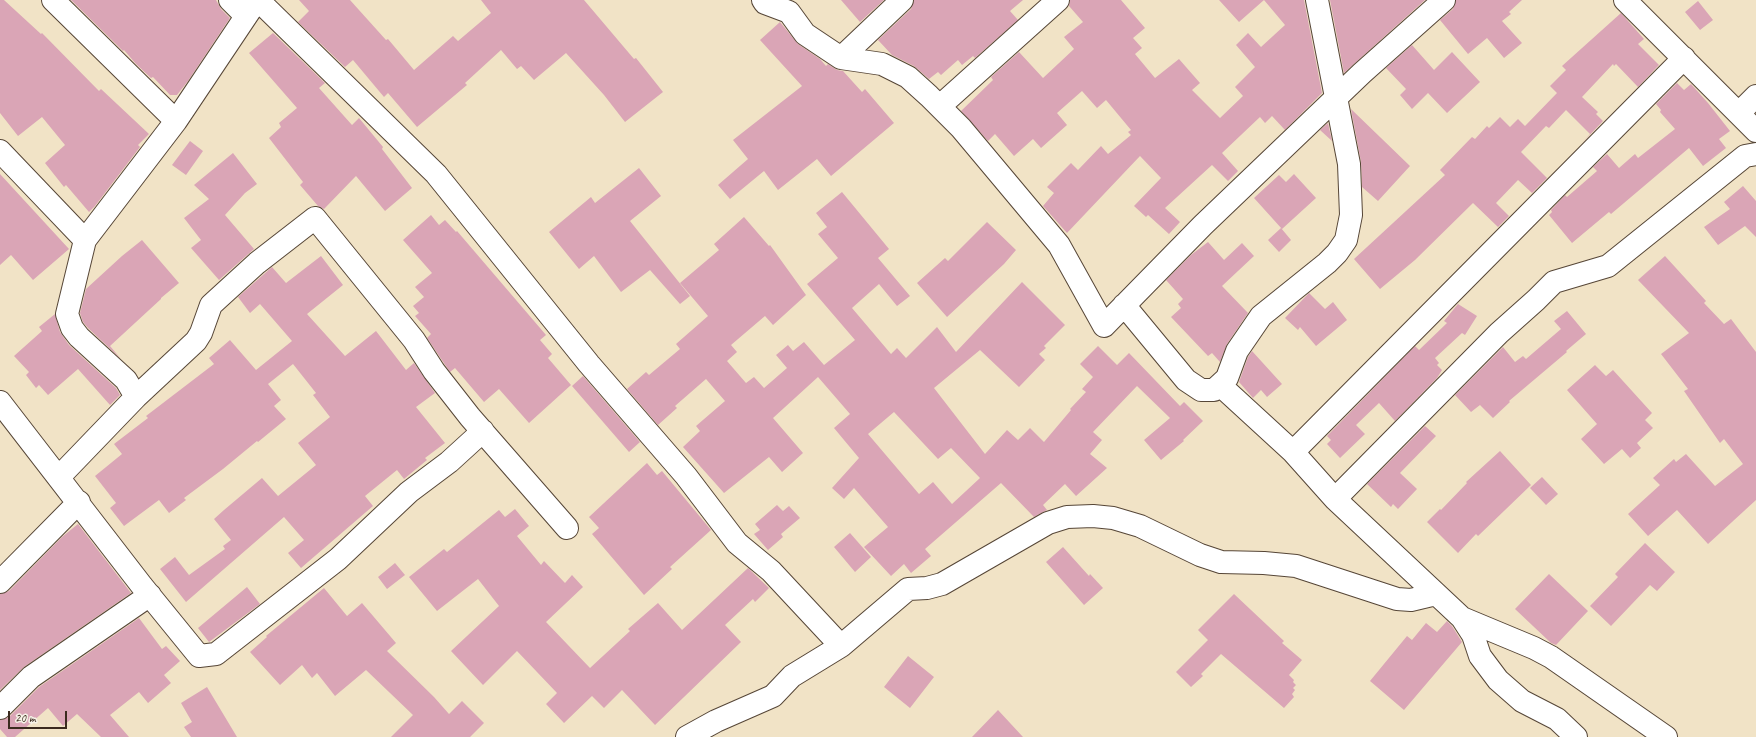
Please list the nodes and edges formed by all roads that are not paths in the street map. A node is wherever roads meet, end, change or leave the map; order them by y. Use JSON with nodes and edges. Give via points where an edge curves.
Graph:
{"nodes":[{"id":1,"x":53,"y":0,"type":"edge"},
{"id":2,"x":230,"y":0,"type":"edge"},
{"id":3,"x":762,"y":0,"type":"edge"},
{"id":4,"x":902,"y":0,"type":"edge"},
{"id":5,"x":1058,"y":0,"type":"edge"},
{"id":6,"x":1316,"y":0,"type":"edge"},
{"id":7,"x":1444,"y":0,"type":"edge"},
{"id":8,"x":1626,"y":0,"type":"edge"},
{"id":9,"x":254,"y":5,"type":"edge"},
{"id":10,"x":841,"y":58,"type":"junction"},
{"id":11,"x":1684,"y":58,"type":"junction"},
{"id":12,"x":1756,"y":96,"type":"edge"},
{"id":13,"x":1336,"y":98,"type":"junction"},
{"id":14,"x":940,"y":106,"type":"junction"},
{"id":15,"x":1740,"y":113,"type":"junction"},
{"id":16,"x":176,"y":121,"type":"junction"},
{"id":17,"x":1756,"y":131,"type":"edge"},
{"id":18,"x":0,"y":151,"type":"edge"},
{"id":19,"x":1756,"y":154,"type":"edge"},
{"id":20,"x":85,"y":240,"type":"junction"},
{"id":21,"x":1124,"y":305,"type":"junction"},
{"id":22,"x":1220,"y":385,"type":"junction"},
{"id":23,"x":136,"y":397,"type":"junction"},
{"id":24,"x":0,"y":402,"type":"edge"},
{"id":25,"x":483,"y":431,"type":"junction"},
{"id":26,"x":1293,"y":452,"type":"junction"},
{"id":27,"x":59,"y":477,"type":"junction"},
{"id":28,"x":1335,"y":499,"type":"junction"},
{"id":29,"x":79,"y":502,"type":"junction"},
{"id":30,"x":567,"y":528,"type":"dead end"},
{"id":31,"x":0,"y":582,"type":"edge"},
{"id":32,"x":1436,"y":594,"type":"junction"},
{"id":33,"x":150,"y":596,"type":"junction"},
{"id":34,"x":1462,"y":618,"type":"junction"},
{"id":35,"x":841,"y":646,"type":"junction"},
{"id":36,"x":0,"y":708,"type":"edge"},
{"id":37,"x":687,"y":737,"type":"edge"},
{"id":38,"x":1576,"y":737,"type":"edge"},
{"id":39,"x":1666,"y":737,"type":"edge"}],
"edges":[{"from":1,"to":16,"type":"street"},
{"from":2,"to":9,"type":"street"},
{"from":3,"to":10,"type":"street","via":[[788,12],[805,34]]},
{"from":4,"to":10,"type":"street"},
{"from":5,"to":14,"type":"street"},
{"from":6,"to":13,"type":"street"},
{"from":7,"to":13,"type":"street"},
{"from":8,"to":11,"type":"street"},
{"from":9,"to":16,"type":"street"},
{"from":9,"to":35,"type":"street","via":[[436,174],[589,364],[686,476],[737,543],[771,571]]},
{"from":10,"to":14,"type":"street","via":[[882,64],[908,77]]},
{"from":11,"to":15,"type":"street"},
{"from":11,"to":26,"type":"street"},
{"from":12,"to":15,"type":"street"},
{"from":13,"to":21,"type":"street","via":[[1203,225]]},
{"from":13,"to":22,"type":"street","via":[[1349,164],[1351,215],[1346,240],[1327,263],[1261,316],[1237,350],[1228,378]]},
{"from":14,"to":21,"type":"street","via":[[1059,245],[1104,326]]},
{"from":15,"to":17,"type":"street"},
{"from":16,"to":20,"type":"street"},
{"from":18,"to":20,"type":"street"},
{"from":19,"to":28,"type":"street","via":[[1745,156],[1608,266],[1554,282],[1499,333]]},
{"from":20,"to":23,"type":"street","via":[[67,314],[72,328],[79,337],[126,380]]},
{"from":21,"to":22,"type":"street","via":[[1186,380],[1201,390],[1214,390]]},
{"from":22,"to":26,"type":"street"},
{"from":23,"to":25,"type":"street","via":[[196,341],[211,305],[257,263],[315,218],[414,340],[434,371]]},
{"from":23,"to":27,"type":"street"},
{"from":24,"to":27,"type":"street"},
{"from":25,"to":30,"type":"street"},
{"from":25,"to":33,"type":"street","via":[[449,462],[409,492],[338,559],[216,654],[199,656]]},
{"from":26,"to":28,"type":"street"},
{"from":27,"to":29,"type":"street"},
{"from":28,"to":32,"type":"street"},
{"from":29,"to":31,"type":"street"},
{"from":29,"to":33,"type":"street"},
{"from":32,"to":34,"type":"street"},
{"from":32,"to":35,"type":"street","via":[[1411,600],[1397,599],[1296,566],[1221,562],[1200,555],[1140,526],[1113,518],[1068,517],[1048,523],[942,584],[908,589]]},
{"from":33,"to":36,"type":"street","via":[[31,677]]},
{"from":34,"to":38,"type":"street","via":[[1473,636],[1480,656],[1498,680],[1522,701],[1557,719]]},
{"from":34,"to":39,"type":"street","via":[[1551,657]]},
{"from":35,"to":37,"type":"street","via":[[792,676],[773,696],[716,720]]}]}
